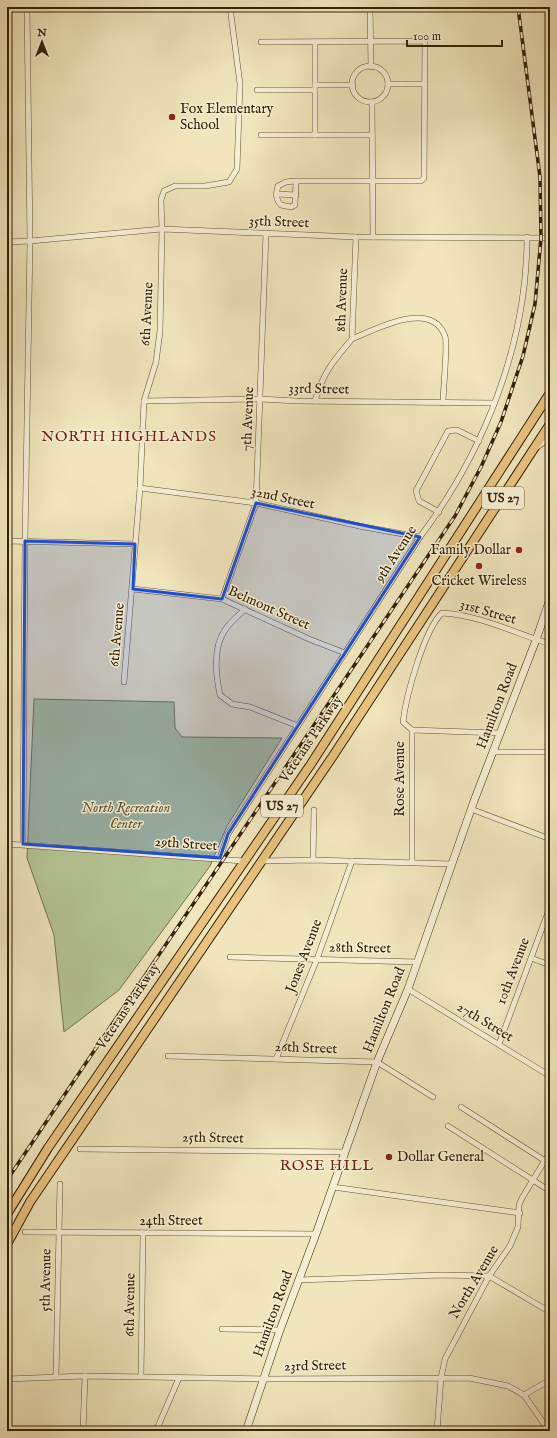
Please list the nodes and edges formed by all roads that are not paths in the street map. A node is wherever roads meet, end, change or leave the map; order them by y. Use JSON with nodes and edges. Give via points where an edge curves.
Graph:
{"nodes":[{"id":1,"x":27,"y":7,"type":"edge"},
{"id":2,"x":230,"y":7,"type":"edge"},
{"id":3,"x":370,"y":7,"type":"edge"},
{"id":4,"x":371,"y":41,"type":"junction"},
{"id":5,"x":260,"y":42,"type":"dead end"},
{"id":6,"x":315,"y":42,"type":"junction"},
{"id":7,"x":371,"y":67,"type":"junction"},
{"id":8,"x":388,"y":84,"type":"junction"},
{"id":9,"x":425,"y":84,"type":"junction"},
{"id":10,"x":353,"y":85,"type":"junction"},
{"id":11,"x":315,"y":87,"type":"junction"},
{"id":12,"x":257,"y":90,"type":"dead end"},
{"id":13,"x":372,"y":102,"type":"junction"},
{"id":14,"x":260,"y":135,"type":"dead end"},
{"id":15,"x":315,"y":135,"type":"junction"},
{"id":16,"x":372,"y":135,"type":"junction"},
{"id":17,"x":296,"y":182,"type":"junction"},
{"id":18,"x":372,"y":182,"type":"junction"},
{"id":19,"x":277,"y":194,"type":"junction"},
{"id":20,"x":296,"y":195,"type":"junction"},
{"id":21,"x":162,"y":229,"type":"junction"},
{"id":22,"x":266,"y":233,"type":"junction"},
{"id":23,"x":356,"y":237,"type":"junction"},
{"id":24,"x":373,"y":237,"type":"junction"},
{"id":25,"x":527,"y":237,"type":"junction"},
{"id":26,"x":550,"y":238,"type":"edge"},
{"id":27,"x":30,"y":241,"type":"junction"},
{"id":28,"x":7,"y":242,"type":"edge"},
{"id":29,"x":352,"y":340,"type":"junction"},
{"id":30,"x":550,"y":393,"type":"edge"},
{"id":31,"x":260,"y":399,"type":"junction"},
{"id":32,"x":144,"y":401,"type":"junction"},
{"id":33,"x":315,"y":401,"type":"junction"},
{"id":34,"x":443,"y":403,"type":"junction"},
{"id":35,"x":494,"y":403,"type":"junction"},
{"id":36,"x":550,"y":424,"type":"edge"},
{"id":37,"x":550,"y":439,"type":"edge"},
{"id":38,"x":479,"y":441,"type":"junction"},
{"id":39,"x":536,"y":447,"type":"junction"},
{"id":40,"x":140,"y":488,"type":"junction"},
{"id":41,"x":256,"y":503,"type":"junction"},
{"id":42,"x":439,"y":512,"type":"junction"},
{"id":43,"x":420,"y":537,"type":"junction"},
{"id":44,"x":7,"y":541,"type":"edge"},
{"id":45,"x":25,"y":541,"type":"junction"},
{"id":46,"x":135,"y":544,"type":"junction"},
{"id":47,"x":133,"y":589,"type":"junction"},
{"id":48,"x":222,"y":599,"type":"junction"},
{"id":49,"x":550,"y":599,"type":"edge"},
{"id":50,"x":245,"y":609,"type":"junction"},
{"id":51,"x":536,"y":640,"type":"junction"},
{"id":52,"x":550,"y":644,"type":"edge"},
{"id":53,"x":345,"y":653,"type":"junction"},
{"id":54,"x":420,"y":656,"type":"joint"},
{"id":55,"x":124,"y":682,"type":"dead end"},
{"id":56,"x":298,"y":726,"type":"junction"},
{"id":57,"x":412,"y":730,"type":"junction"},
{"id":58,"x":499,"y":733,"type":"junction"},
{"id":59,"x":493,"y":752,"type":"junction"},
{"id":60,"x":550,"y":752,"type":"edge"},
{"id":61,"x":471,"y":809,"type":"junction"},
{"id":62,"x":314,"y":810,"type":"dead end"},
{"id":63,"x":550,"y":839,"type":"edge"},
{"id":64,"x":7,"y":844,"type":"edge"},
{"id":65,"x":23,"y":844,"type":"junction"},
{"id":66,"x":220,"y":858,"type":"junction"},
{"id":67,"x":313,"y":860,"type":"junction"},
{"id":68,"x":244,"y":861,"type":"junction"},
{"id":69,"x":262,"y":861,"type":"junction"},
{"id":70,"x":352,"y":861,"type":"junction"},
{"id":71,"x":412,"y":862,"type":"junction"},
{"id":72,"x":452,"y":864,"type":"junction"},
{"id":73,"x":550,"y":907,"type":"edge"},
{"id":74,"x":230,"y":957,"type":"dead end"},
{"id":75,"x":531,"y":958,"type":"junction"},
{"id":76,"x":317,"y":959,"type":"junction"},
{"id":77,"x":418,"y":962,"type":"junction"},
{"id":78,"x":550,"y":965,"type":"edge"},
{"id":79,"x":408,"y":989,"type":"junction"},
{"id":80,"x":499,"y":1044,"type":"junction"},
{"id":81,"x":168,"y":1056,"type":"dead end"},
{"id":82,"x":276,"y":1059,"type":"junction"},
{"id":83,"x":377,"y":1062,"type":"junction"},
{"id":84,"x":550,"y":1076,"type":"edge"},
{"id":85,"x":433,"y":1097,"type":"dead end"},
{"id":86,"x":461,"y":1107,"type":"dead end"},
{"id":87,"x":448,"y":1126,"type":"dead end"},
{"id":88,"x":80,"y":1149,"type":"dead end"},
{"id":89,"x":345,"y":1152,"type":"junction"},
{"id":90,"x":550,"y":1152,"type":"edge"},
{"id":91,"x":545,"y":1161,"type":"junction"},
{"id":92,"x":550,"y":1164,"type":"edge"},
{"id":93,"x":533,"y":1180,"type":"junction"},
{"id":94,"x":60,"y":1184,"type":"dead end"},
{"id":95,"x":333,"y":1187,"type":"junction"},
{"id":96,"x":550,"y":1190,"type":"edge"},
{"id":97,"x":7,"y":1214,"type":"edge"},
{"id":98,"x":520,"y":1214,"type":"junction"},
{"id":99,"x":25,"y":1232,"type":"dead end"},
{"id":100,"x":59,"y":1232,"type":"junction"},
{"id":101,"x":143,"y":1233,"type":"junction"},
{"id":102,"x":316,"y":1234,"type":"junction"},
{"id":103,"x":7,"y":1244,"type":"edge"},
{"id":104,"x":489,"y":1276,"type":"junction"},
{"id":105,"x":299,"y":1280,"type":"junction"},
{"id":106,"x":550,"y":1312,"type":"edge"},
{"id":107,"x":222,"y":1329,"type":"dead end"},
{"id":108,"x":280,"y":1330,"type":"junction"},
{"id":109,"x":85,"y":1376,"type":"junction"},
{"id":110,"x":141,"y":1376,"type":"junction"},
{"id":111,"x":56,"y":1377,"type":"junction"},
{"id":112,"x":179,"y":1378,"type":"junction"},
{"id":113,"x":441,"y":1378,"type":"junction"},
{"id":114,"x":7,"y":1379,"type":"edge"},
{"id":115,"x":264,"y":1379,"type":"junction"},
{"id":116,"x":550,"y":1380,"type":"edge"},
{"id":117,"x":524,"y":1396,"type":"junction"},
{"id":118,"x":83,"y":1431,"type":"edge"},
{"id":119,"x":156,"y":1431,"type":"edge"},
{"id":120,"x":246,"y":1431,"type":"edge"},
{"id":121,"x":437,"y":1431,"type":"edge"},
{"id":122,"x":549,"y":1431,"type":"edge"}],
"edges":[{"from":1,"to":27,"type":"street"},
{"from":2,"to":21,"type":"street","name":"6th Avenue","via":[[240,84],[237,169],[229,182],[205,186],[175,186],[164,191],[161,200]]},
{"from":3,"to":4,"type":"street"},
{"from":4,"to":6,"type":"street"},
{"from":4,"to":7,"type":"street"},
{"from":4,"to":9,"type":"street","via":[[425,41]]},
{"from":5,"to":6,"type":"street"},
{"from":6,"to":11,"type":"street"},
{"from":7,"to":8,"type":"street","via":[[380,69]]},
{"from":7,"to":10,"type":"street","via":[[358,72]]},
{"from":8,"to":9,"type":"street"},
{"from":8,"to":13,"type":"street","via":[[385,95]]},
{"from":9,"to":18,"type":"street","via":[[424,178],[421,181]]},
{"from":10,"to":11,"type":"street"},
{"from":10,"to":13,"type":"street","via":[[359,98]]},
{"from":11,"to":12,"type":"street"},
{"from":11,"to":15,"type":"street"},
{"from":13,"to":16,"type":"street"},
{"from":14,"to":15,"type":"street"},
{"from":15,"to":16,"type":"street"},
{"from":16,"to":18,"type":"street"},
{"from":17,"to":18,"type":"street"},
{"from":17,"to":19,"type":"street","via":[[281,183]]},
{"from":17,"to":20,"type":"street"},
{"from":18,"to":24,"type":"street"},
{"from":19,"to":20,"type":"street"},
{"from":19,"to":20,"type":"street","via":[[281,205],[291,207],[296,205]]},
{"from":21,"to":22,"type":"street","name":"35th Street"},
{"from":21,"to":27,"type":"street","name":"35th Street"},
{"from":21,"to":32,"type":"street","name":"6th Avenue","via":[[160,331],[156,362]]},
{"from":22,"to":23,"type":"street","name":"35th Street"},
{"from":22,"to":31,"type":"street","name":"7th Avenue"},
{"from":23,"to":24,"type":"street","name":"35th Street"},
{"from":23,"to":29,"type":"street","name":"8th Avenue"},
{"from":24,"to":25,"type":"street","name":"35th Street"},
{"from":25,"to":26,"type":"street","name":"35th Street"},
{"from":25,"to":35,"type":"street","name":"9th Avenue","via":[[524,290],[510,357]]},
{"from":27,"to":28,"type":"street","name":"35th Street"},
{"from":27,"to":45,"type":"street"},
{"from":29,"to":33,"type":"street","name":"8th Avenue","via":[[334,359],[321,380]]},
{"from":29,"to":34,"type":"street","via":[[409,318],[424,318],[437,323],[446,337]]},
{"from":30,"to":68,"type":"main road","name":"Veterans Parkway","number":"US 27","via":[[310,764]]},
{"from":31,"to":32,"type":"street","name":"33rd Street"},
{"from":31,"to":33,"type":"street","name":"33rd Street"},
{"from":31,"to":41,"type":"street","name":"7th Avenue"},
{"from":32,"to":40,"type":"street","name":"6th Avenue"},
{"from":33,"to":34,"type":"street","name":"33rd Street"},
{"from":34,"to":35,"type":"street","name":"33rd Street"},
{"from":35,"to":38,"type":"street","name":"9th Avenue"},
{"from":36,"to":39,"type":"main road","name":"Veterans Parkway","number":"US 27"},
{"from":37,"to":39,"type":"street"},
{"from":38,"to":42,"type":"street","name":"9th Avenue"},
{"from":38,"to":42,"type":"street","via":[[458,430],[448,431],[416,491],[419,501]]},
{"from":39,"to":69,"type":"main road","name":"Veterans Parkway","number":"US 27"},
{"from":40,"to":41,"type":"street","name":"32nd Street"},
{"from":40,"to":46,"type":"street","name":"6th Avenue"},
{"from":41,"to":43,"type":"street","name":"32nd Street"},
{"from":41,"to":48,"type":"street","name":"7th Avenue"},
{"from":42,"to":43,"type":"street","name":"9th Avenue"},
{"from":43,"to":53,"type":"street","name":"9th Avenue"},
{"from":44,"to":45,"type":"street"},
{"from":45,"to":46,"type":"street"},
{"from":45,"to":65,"type":"street"},
{"from":46,"to":47,"type":"street","name":"6th Avenue"},
{"from":47,"to":48,"type":"street","name":"Belmont Street"},
{"from":47,"to":55,"type":"street","name":"6th Avenue"},
{"from":48,"to":50,"type":"street","name":"Belmont Street"},
{"from":49,"to":51,"type":"street","name":"Hamilton Road"},
{"from":50,"to":53,"type":"street","name":"Belmont Street"},
{"from":50,"to":56,"type":"street","via":[[225,630],[218,647],[217,680],[220,695],[232,704],[250,706]]},
{"from":51,"to":52,"type":"street","name":"31st Street"},
{"from":51,"to":54,"type":"street","name":"31st Street","via":[[494,624],[454,613],[442,613],[435,619]]},
{"from":51,"to":58,"type":"street","name":"Hamilton Road"},
{"from":53,"to":56,"type":"street","name":"9th Avenue"},
{"from":54,"to":57,"type":"street","name":"Rose Avenue","via":[[403,722]]},
{"from":56,"to":66,"type":"street","name":"9th Avenue","via":[[228,834]]},
{"from":57,"to":58,"type":"street"},
{"from":57,"to":71,"type":"street","name":"Rose Avenue"},
{"from":58,"to":59,"type":"street","name":"Hamilton Road"},
{"from":59,"to":60,"type":"street"},
{"from":59,"to":61,"type":"street","name":"Hamilton Road"},
{"from":61,"to":63,"type":"street"},
{"from":61,"to":72,"type":"street","name":"Hamilton Road"},
{"from":62,"to":67,"type":"street"},
{"from":64,"to":65,"type":"street","name":"29th Street"},
{"from":65,"to":66,"type":"street","name":"29th Street"},
{"from":66,"to":68,"type":"street","name":"29th Street"},
{"from":67,"to":69,"type":"street"},
{"from":67,"to":70,"type":"street"},
{"from":68,"to":97,"type":"main road","name":"Veterans Parkway","number":"US 27","via":[[48,1148]]},
{"from":69,"to":103,"type":"main road","name":"Veterans Parkway","number":"US 27","via":[[30,1202]]},
{"from":70,"to":71,"type":"street"},
{"from":70,"to":76,"type":"street","name":"Jones Avenue"},
{"from":71,"to":72,"type":"street"},
{"from":72,"to":77,"type":"street","name":"Hamilton Road"},
{"from":73,"to":75,"type":"street","name":"10th Avenue"},
{"from":74,"to":76,"type":"street","name":"28th Street"},
{"from":75,"to":78,"type":"street"},
{"from":75,"to":80,"type":"street","name":"10th Avenue"},
{"from":76,"to":77,"type":"street","name":"28th Street"},
{"from":76,"to":82,"type":"street","name":"Jones Avenue"},
{"from":77,"to":79,"type":"street","name":"Hamilton Road"},
{"from":79,"to":80,"type":"street","name":"27th Street"},
{"from":79,"to":83,"type":"street","name":"Hamilton Road"},
{"from":80,"to":84,"type":"street","name":"27th Street"},
{"from":81,"to":82,"type":"street","name":"26th Street"},
{"from":82,"to":83,"type":"street","name":"26th Street"},
{"from":83,"to":85,"type":"street"},
{"from":83,"to":89,"type":"street","name":"Hamilton Road"},
{"from":86,"to":91,"type":"street"},
{"from":87,"to":93,"type":"street"},
{"from":88,"to":89,"type":"street","name":"25th Street"},
{"from":89,"to":95,"type":"street","name":"Hamilton Road"},
{"from":90,"to":91,"type":"street","name":"North Avenue"},
{"from":91,"to":92,"type":"street"},
{"from":91,"to":93,"type":"street","name":"North Avenue"},
{"from":93,"to":96,"type":"street"},
{"from":93,"to":98,"type":"street","name":"North Avenue","via":[[522,1198]]},
{"from":94,"to":100,"type":"street","name":"5th Avenue"},
{"from":95,"to":98,"type":"street"},
{"from":95,"to":102,"type":"street","name":"Hamilton Road"},
{"from":98,"to":104,"type":"street","name":"North Avenue","via":[[510,1246]]},
{"from":99,"to":100,"type":"street","name":"24th Street"},
{"from":100,"to":101,"type":"street","name":"24th Street"},
{"from":100,"to":111,"type":"street","name":"5th Avenue"},
{"from":101,"to":102,"type":"street","name":"24th Street"},
{"from":101,"to":110,"type":"street","name":"6th Avenue"},
{"from":102,"to":105,"type":"street","name":"Hamilton Road"},
{"from":104,"to":105,"type":"street","via":[[441,1275]]},
{"from":104,"to":106,"type":"street"},
{"from":104,"to":113,"type":"street","name":"North Avenue","via":[[445,1358]]},
{"from":105,"to":108,"type":"street","name":"Hamilton Road"},
{"from":107,"to":108,"type":"street"},
{"from":108,"to":115,"type":"street","name":"Hamilton Road"},
{"from":109,"to":110,"type":"street","name":"23rd Street"},
{"from":109,"to":111,"type":"street","name":"23rd Street"},
{"from":109,"to":118,"type":"street"},
{"from":110,"to":112,"type":"street","name":"23rd Street"},
{"from":111,"to":114,"type":"street","name":"23rd Street"},
{"from":112,"to":115,"type":"street","name":"23rd Street"},
{"from":112,"to":119,"type":"street"},
{"from":113,"to":115,"type":"street","name":"23rd Street"},
{"from":113,"to":117,"type":"street","name":"23rd Street","via":[[469,1378],[493,1382],[508,1386]]},
{"from":113,"to":121,"type":"street","name":"North Avenue"},
{"from":115,"to":120,"type":"street","name":"Hamilton Road"},
{"from":116,"to":117,"type":"street"},
{"from":117,"to":122,"type":"street"}]}
